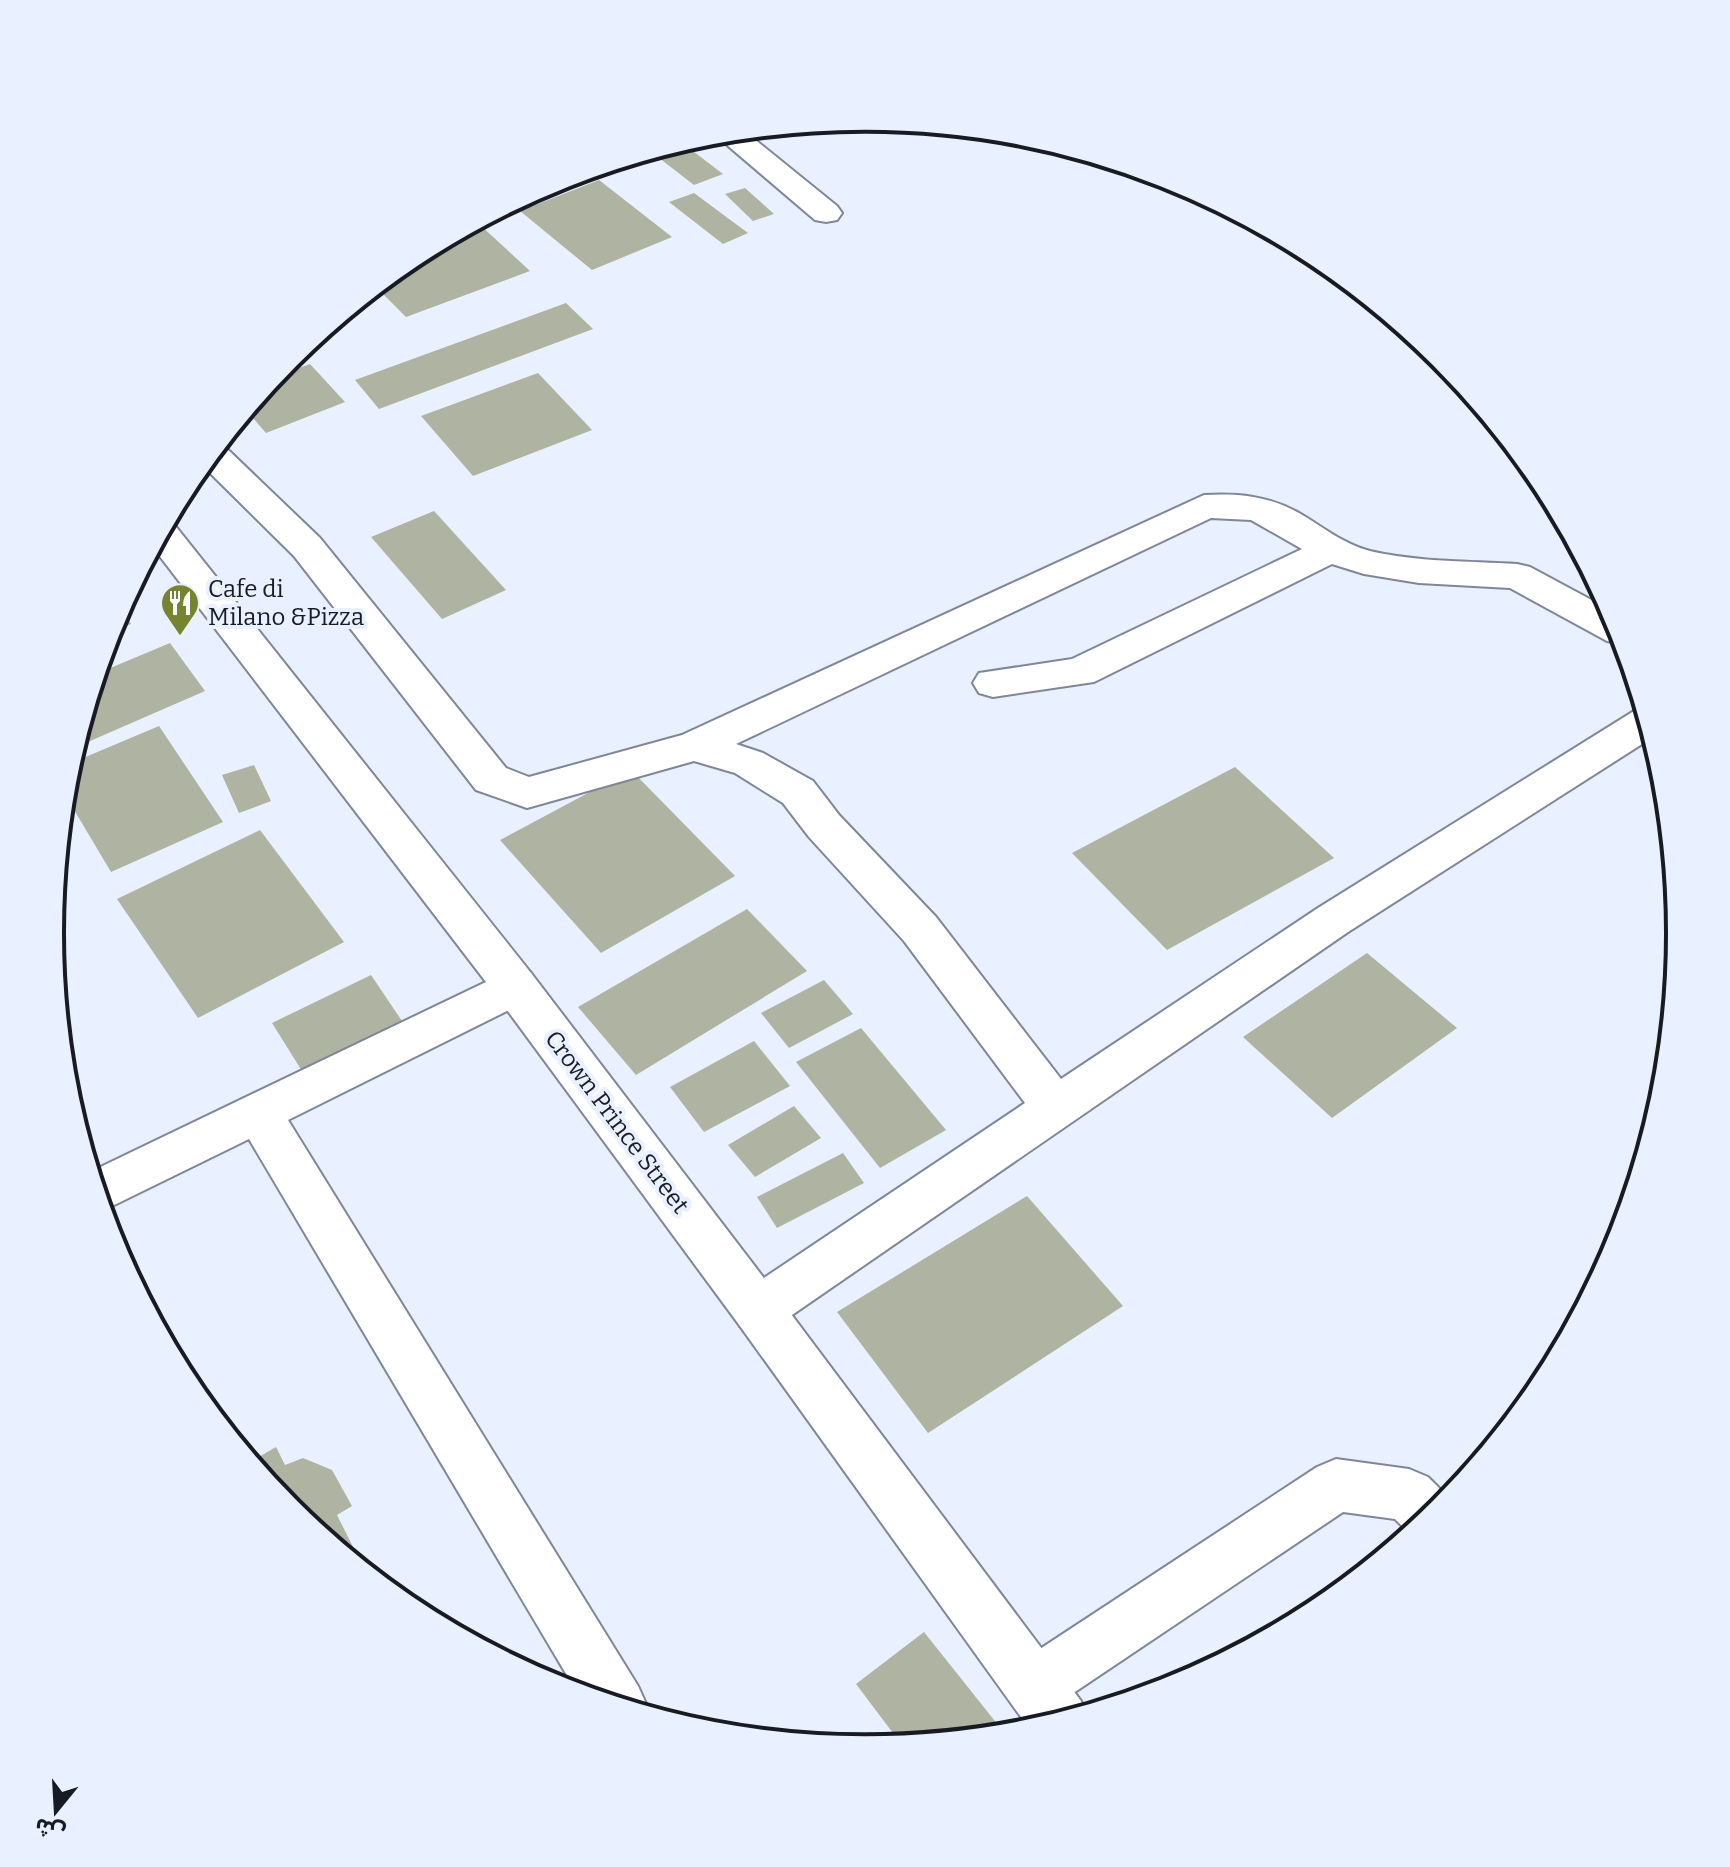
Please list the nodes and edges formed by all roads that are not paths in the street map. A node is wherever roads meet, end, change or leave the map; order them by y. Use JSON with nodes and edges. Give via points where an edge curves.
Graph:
{"nodes":[{"id":1,"x":740,"y":143,"type":"edge"},
{"id":2,"x":826,"y":213,"type":"dead end"},
{"id":3,"x":219,"y":461,"type":"edge"},
{"id":4,"x":167,"y":540,"type":"edge"},
{"id":5,"x":1330,"y":550,"type":"junction"},
{"id":6,"x":1603,"y":622,"type":"edge"},
{"id":7,"x":993,"y":683,"type":"dead end"},
{"id":8,"x":1639,"y":727,"type":"edge"},
{"id":9,"x":695,"y":746,"type":"junction"},
{"id":10,"x":515,"y":986,"type":"junction"},
{"id":11,"x":1056,"y":1108,"type":"junction"},
{"id":12,"x":258,"y":1113,"type":"junction"},
{"id":13,"x":106,"y":1187,"type":"edge"},
{"id":14,"x":758,"y":1310,"type":"junction"},
{"id":15,"x":1422,"y":1508,"type":"edge"},
{"id":16,"x":610,"y":1693,"type":"edge"},
{"id":17,"x":1047,"y":1704,"type":"edge"}],
"edges":[{"from":1,"to":2,"type":"street"},
{"from":3,"to":9,"type":"street","via":[[307,547],[491,779],[527,793]]},
{"from":4,"to":10,"type":"street","name":"Crown Prince Street"},
{"from":5,"to":6,"type":"street","via":[[1419,571],[1517,576]]},
{"from":5,"to":7,"type":"street","via":[[1080,672]]},
{"from":5,"to":9,"type":"street","via":[[1274,514],[1239,503],[1204,507]]},
{"from":8,"to":11,"type":"street","via":[[1333,920]]},
{"from":9,"to":11,"type":"street","via":[[749,763],[798,792],[920,929]]},
{"from":10,"to":12,"type":"street"},
{"from":10,"to":14,"type":"street","name":"Crown Prince Street"},
{"from":11,"to":14,"type":"street"},
{"from":12,"to":13,"type":"street"},
{"from":12,"to":16,"type":"street"},
{"from":14,"to":17,"type":"street","name":"Crown Prince Street"},
{"from":15,"to":17,"type":"street","via":[[1409,1495],[1336,1485]]}]}
